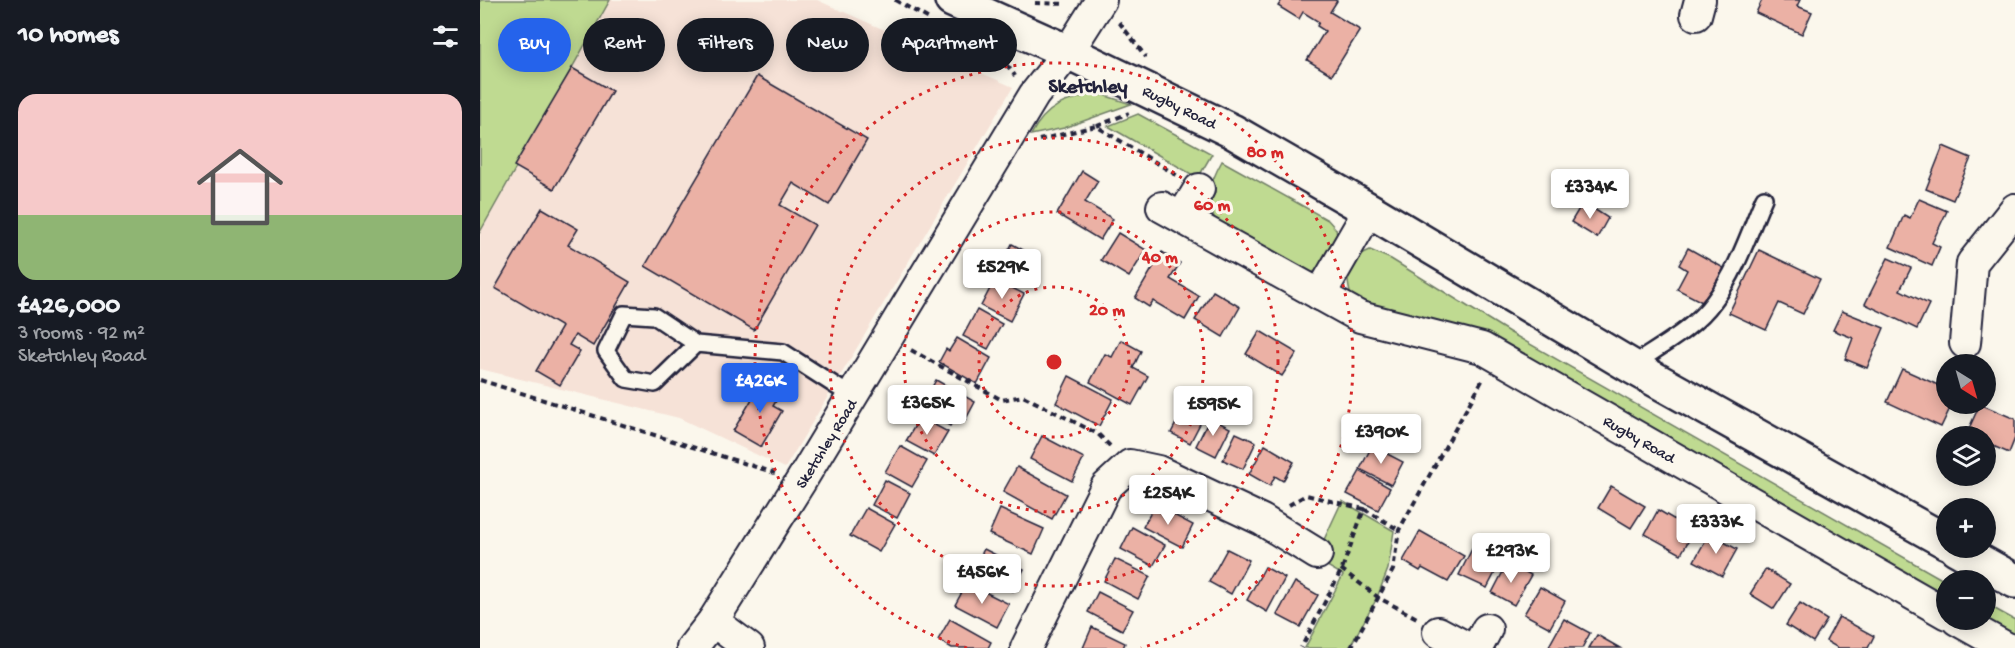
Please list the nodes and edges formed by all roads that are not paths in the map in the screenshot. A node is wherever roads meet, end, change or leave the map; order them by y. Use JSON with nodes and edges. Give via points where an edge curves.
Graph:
{"nodes":[{"id":1,"x":1101,"y":0,"type":"edge"},
{"id":2,"x":942,"y":10,"type":"edge"},
{"id":3,"x":1068,"y":52,"type":"junction"},
{"id":4,"x":1199,"y":189,"type":"road end"},
{"id":5,"x":1764,"y":198,"type":"dead end"},
{"id":6,"x":2015,"y":209,"type":"edge"},
{"id":7,"x":1369,"y":210,"type":"junction"},
{"id":8,"x":1320,"y":295,"type":"junction"},
{"id":9,"x":1965,"y":343,"type":"dead end"},
{"id":10,"x":696,"y":344,"type":"junction"},
{"id":11,"x":1631,"y":366,"type":"junction"},
{"id":12,"x":853,"y":398,"type":"junction"},
{"id":13,"x":1936,"y":536,"type":"edge"},
{"id":14,"x":1317,"y":554,"type":"road end"},
{"id":15,"x":1974,"y":558,"type":"edge"},
{"id":16,"x":2015,"y":581,"type":"edge"},
{"id":17,"x":1936,"y":608,"type":"edge"},
{"id":18,"x":713,"y":621,"type":"junction"},
{"id":19,"x":1975,"y":630,"type":"edge"},
{"id":20,"x":1438,"y":632,"type":"road end"},
{"id":21,"x":1477,"y":642,"type":"edge"},
{"id":22,"x":692,"y":648,"type":"edge"},
{"id":23,"x":750,"y":648,"type":"edge"},
{"id":24,"x":1026,"y":648,"type":"edge"},
{"id":25,"x":2007,"y":648,"type":"edge"}],
"edges":[{"from":1,"to":3,"type":"street","name":"Sketchley Road"},
{"from":2,"to":3,"type":"main road","name":"Rugby Road"},
{"from":3,"to":7,"type":"main road","name":"Rugby Road","via":[[1232,131]]},
{"from":3,"to":12,"type":"street","name":"Sketchley Road","via":[[1034,96]]},
{"from":4,"to":8,"type":"street","name":"Rugby Road","via":[[1172,212]]},
{"from":5,"to":11,"type":"lane","via":[[1732,273],[1713,303],[1691,325]]},
{"from":6,"to":9,"type":"street","via":[[1972,263]]},
{"from":7,"to":8,"type":"street"},
{"from":7,"to":11,"type":"main road","name":"Rugby Road"},
{"from":8,"to":17,"type":"street","name":"Rugby Road","via":[[1360,316],[1482,348]]},
{"from":10,"to":10,"type":"lane","via":[[655,384],[626,379],[606,351],[624,314],[654,316]]},
{"from":10,"to":12,"type":"lane","via":[[783,352]]},
{"from":11,"to":13,"type":"main road","name":"Rugby Road"},
{"from":12,"to":18,"type":"street","name":"Sketchley Road"},
{"from":14,"to":24,"type":"street","via":[[1262,520],[1158,471],[1130,465],[1106,487]]},
{"from":15,"to":16,"type":"main road"},
{"from":18,"to":22,"type":"street","name":"Sketchley Road"},
{"from":18,"to":23,"type":"street"},
{"from":19,"to":25,"type":"street"},
{"from":20,"to":21,"type":"street"}]}
